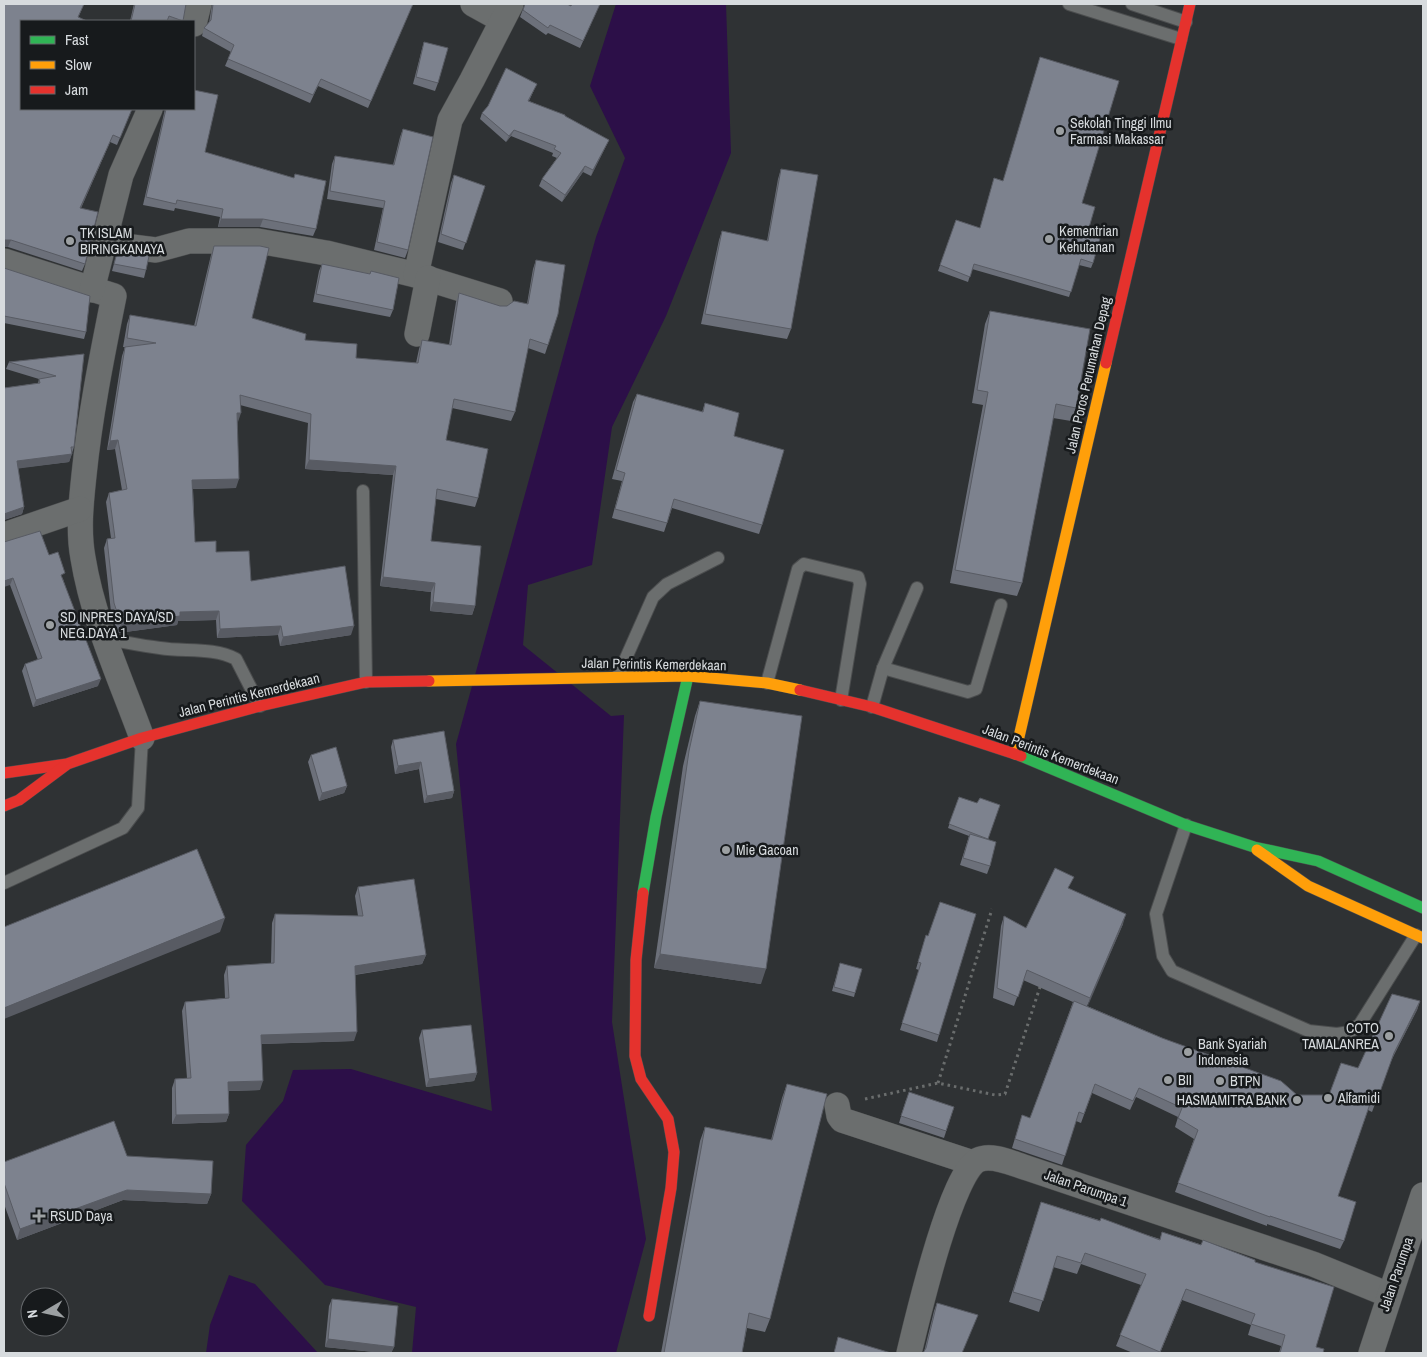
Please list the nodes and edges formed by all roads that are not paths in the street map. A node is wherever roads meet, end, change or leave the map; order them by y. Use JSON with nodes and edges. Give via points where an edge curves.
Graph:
{"nodes":[{"id":1,"x":199,"y":4,"type":"edge"},
{"id":2,"x":473,"y":4,"type":"edge"},
{"id":3,"x":1069,"y":4,"type":"edge"},
{"id":4,"x":1132,"y":4,"type":"edge"},
{"id":5,"x":1190,"y":4,"type":"edge"},
{"id":6,"x":507,"y":12,"type":"edge"},
{"id":7,"x":195,"y":20,"type":"edge"},
{"id":8,"x":1186,"y":22,"type":"junction"},
{"id":9,"x":1181,"y":39,"type":"junction"},
{"id":10,"x":150,"y":110,"type":"edge"},
{"id":11,"x":105,"y":239,"type":"junction"},
{"id":12,"x":4,"y":261,"type":"edge"},
{"id":13,"x":422,"y":277,"type":"junction"},
{"id":14,"x":92,"y":290,"type":"junction"},
{"id":15,"x":500,"y":301,"type":"dead end"},
{"id":16,"x":418,"y":334,"type":"dead end"},
{"id":17,"x":363,"y":491,"type":"dead end"},
{"id":18,"x":80,"y":509,"type":"junction"},
{"id":19,"x":4,"y":535,"type":"edge"},
{"id":20,"x":718,"y":558,"type":"dead end"},
{"id":21,"x":917,"y":588,"type":"dead end"},
{"id":22,"x":1002,"y":604,"type":"dead end"},
{"id":23,"x":106,"y":639,"type":"junction"},
{"id":24,"x":883,"y":668,"type":"junction"},
{"id":25,"x":614,"y":676,"type":"junction"},
{"id":26,"x":688,"y":676,"type":"junction"},
{"id":27,"x":366,"y":682,"type":"junction"},
{"id":28,"x":766,"y":683,"type":"junction"},
{"id":29,"x":841,"y":700,"type":"junction"},
{"id":30,"x":260,"y":706,"type":"junction"},
{"id":31,"x":872,"y":707,"type":"junction"},
{"id":32,"x":142,"y":738,"type":"junction"},
{"id":33,"x":1015,"y":754,"type":"junction"},
{"id":34,"x":67,"y":764,"type":"junction"},
{"id":35,"x":4,"y":773,"type":"edge"},
{"id":36,"x":4,"y":806,"type":"edge"},
{"id":37,"x":1186,"y":825,"type":"junction"},
{"id":38,"x":1254,"y":847,"type":"junction"},
{"id":39,"x":4,"y":883,"type":"edge"},
{"id":40,"x":1423,"y":908,"type":"edge"},
{"id":41,"x":1420,"y":937,"type":"edge"},
{"id":42,"x":837,"y":1105,"type":"road end"},
{"id":43,"x":973,"y":1163,"type":"junction"},
{"id":44,"x":1423,"y":1195,"type":"edge"},
{"id":45,"x":1389,"y":1295,"type":"junction"},
{"id":46,"x":649,"y":1316,"type":"dead end"},
{"id":47,"x":909,"y":1353,"type":"edge"},
{"id":48,"x":1371,"y":1353,"type":"edge"}],
"edges":[{"from":1,"to":7,"type":"street"},
{"from":2,"to":6,"type":"street"},
{"from":3,"to":9,"type":"lane"},
{"from":4,"to":8,"type":"lane"},
{"from":5,"to":8,"type":"main road","name":"Jalan Poros Perumahan Depag"},
{"from":6,"to":13,"type":"street","via":[[450,120]]},
{"from":8,"to":9,"type":"main road","name":"Jalan Poros Perumahan Depag"},
{"from":9,"to":33,"type":"main road","name":"Jalan Poros Perumahan Depag"},
{"from":10,"to":11,"type":"street","via":[[121,175]]},
{"from":11,"to":13,"type":"street","via":[[156,250],[189,241],[258,241],[326,253]]},
{"from":11,"to":14,"type":"street"},
{"from":12,"to":14,"type":"street"},
{"from":13,"to":15,"type":"street"},
{"from":13,"to":16,"type":"street"},
{"from":14,"to":18,"type":"street","via":[[114,296],[89,427]]},
{"from":17,"to":27,"type":"lane"},
{"from":18,"to":19,"type":"street"},
{"from":18,"to":23,"type":"street","via":[[83,558]]},
{"from":20,"to":25,"type":"lane","via":[[667,584],[653,597]]},
{"from":21,"to":24,"type":"lane"},
{"from":22,"to":24,"type":"lane","via":[[976,689],[968,692]]},
{"from":23,"to":30,"type":"lane","via":[[230,656],[236,659]]},
{"from":23,"to":32,"type":"street"},
{"from":24,"to":31,"type":"lane"},
{"from":25,"to":26,"type":"main road","name":"Jalan Perintis Kemerdekaan"},
{"from":25,"to":27,"type":"main road","name":"Jalan Perintis Kemerdekaan"},
{"from":26,"to":28,"type":"main road","name":"Jalan Perintis Kemerdekaan"},
{"from":26,"to":46,"type":"main road","via":[[649,852],[635,971],[635,1058],[638,1075],[646,1091],[666,1114],[674,1145],[669,1200]]},
{"from":27,"to":30,"type":"main road","name":"Jalan Perintis Kemerdekaan"},
{"from":28,"to":29,"type":"main road","name":"Jalan Perintis Kemerdekaan"},
{"from":28,"to":29,"type":"lane","via":[[798,569],[804,564],[858,577],[860,584]]},
{"from":29,"to":31,"type":"main road","name":"Jalan Perintis Kemerdekaan"},
{"from":30,"to":32,"type":"main road","name":"Jalan Perintis Kemerdekaan"},
{"from":31,"to":33,"type":"main road","name":"Jalan Perintis Kemerdekaan"},
{"from":32,"to":34,"type":"main road","name":"Jalan Perintis Kemerdekaan"},
{"from":32,"to":39,"type":"lane","via":[[138,808],[127,824]]},
{"from":33,"to":37,"type":"main road","name":"Jalan Perintis Kemerdekaan"},
{"from":34,"to":35,"type":"main road","name":"Jalan Perintis Kemerdekaan"},
{"from":34,"to":36,"type":"main road","name":"Jalan Perintis Kemerdekaan","via":[[19,800]]},
{"from":37,"to":38,"type":"main road","name":"Jalan Perintis Kemerdekaan"},
{"from":37,"to":41,"type":"lane","via":[[1156,914],[1164,956],[1172,971],[1309,1031],[1337,1034],[1350,1032],[1360,1024]]},
{"from":38,"to":40,"type":"main road","name":"Jalan Perintis Kemerdekaan","via":[[1318,861]]},
{"from":38,"to":41,"type":"main road","name":"Jalan Perintis Kemerdekaan","via":[[1308,886]]},
{"from":42,"to":43,"type":"street","via":[[842,1120]]},
{"from":43,"to":45,"type":"street","name":"Jalan Parumpa 1","via":[[988,1158],[1027,1168],[1313,1264]]},
{"from":43,"to":47,"type":"street","via":[[931,1261]]},
{"from":44,"to":45,"type":"street","name":"Jalan Parumpa"},
{"from":45,"to":48,"type":"street","name":"Jalan Parumpa"}]}
